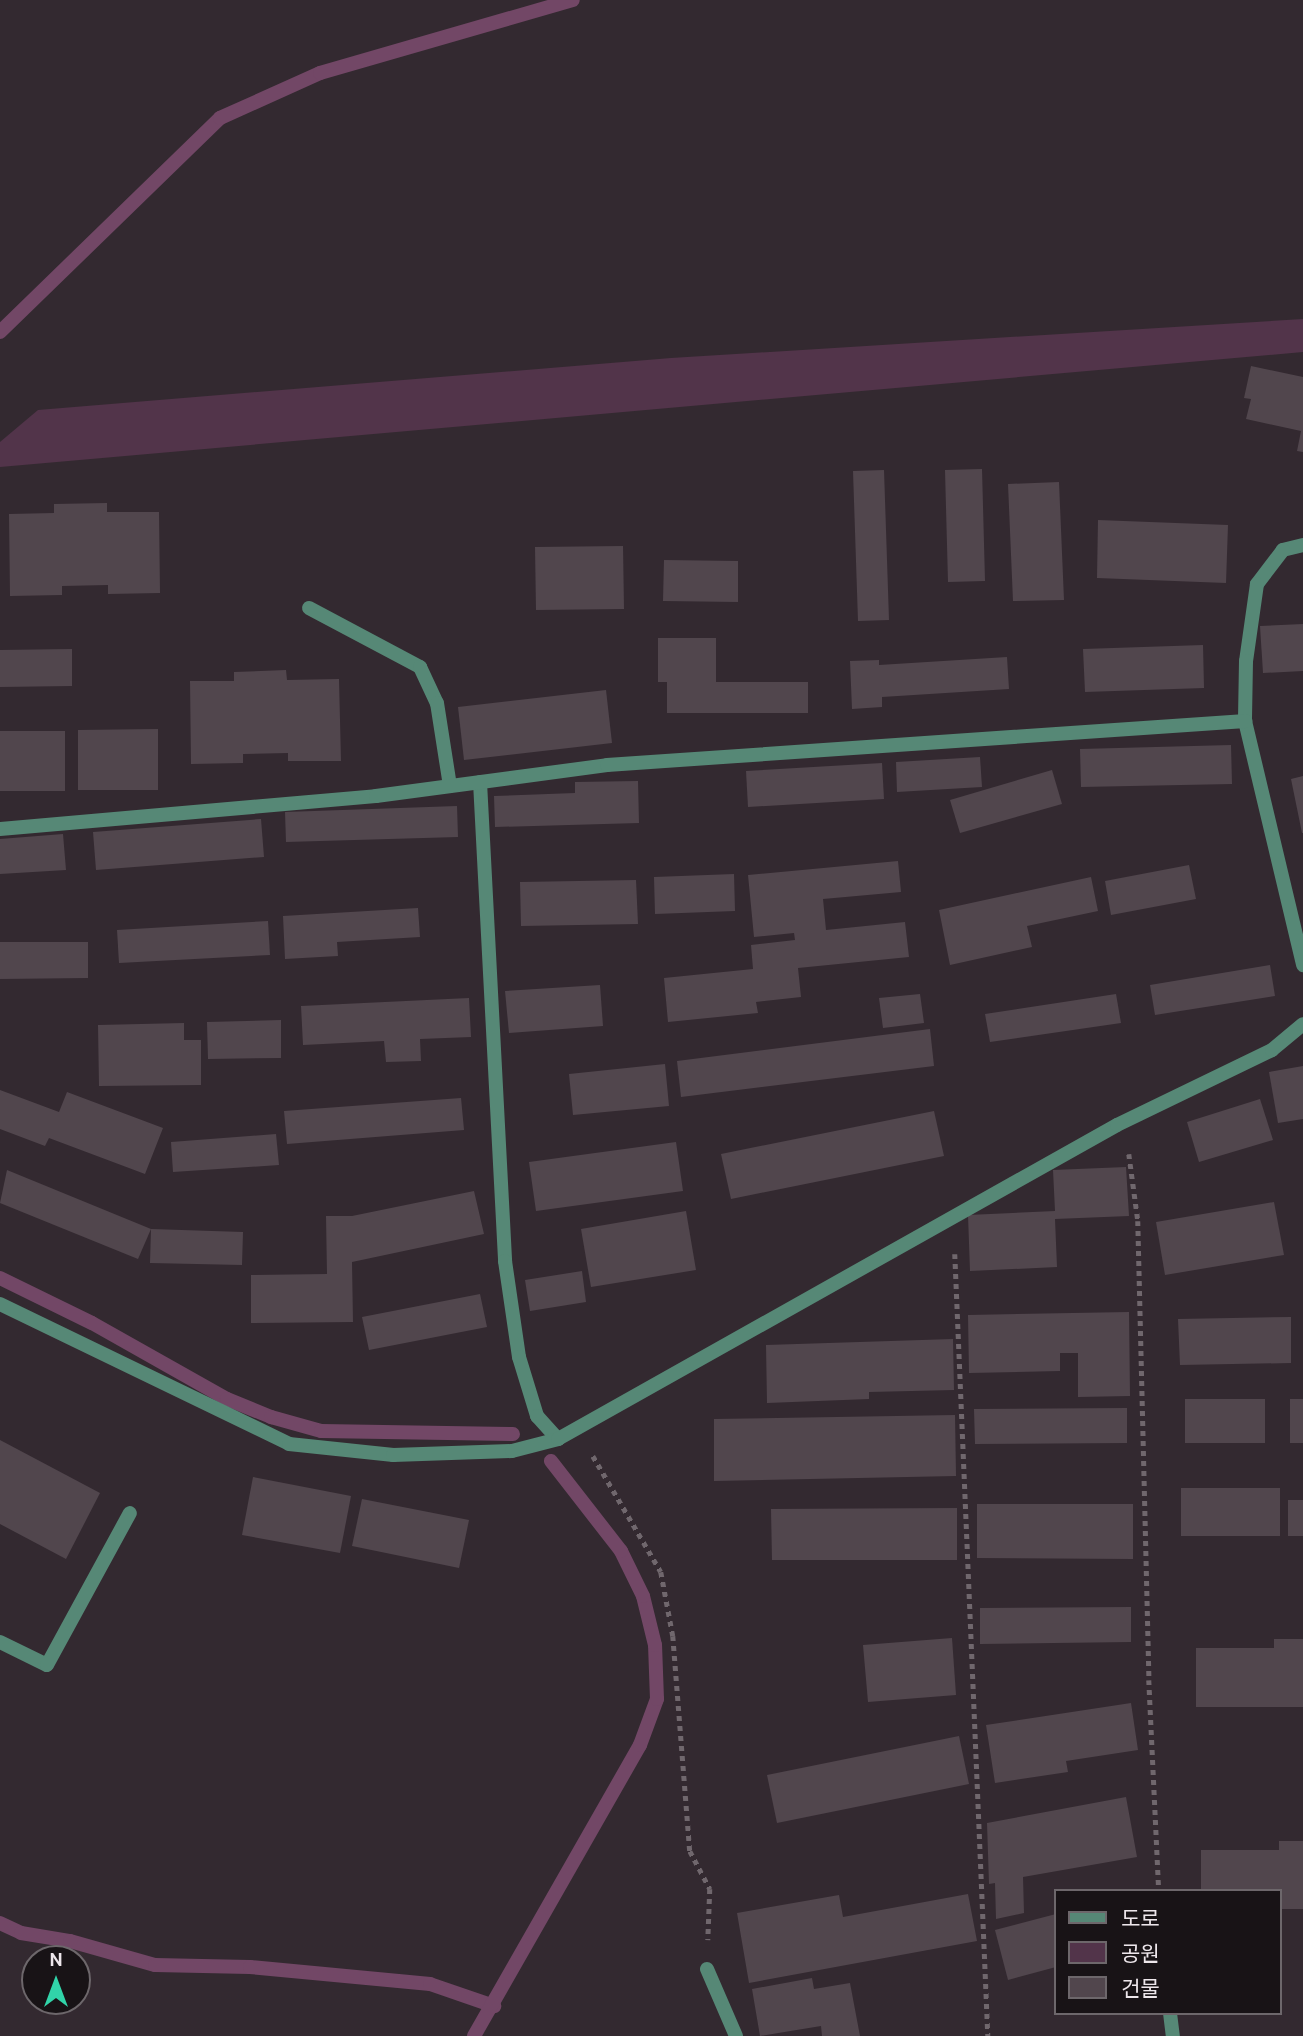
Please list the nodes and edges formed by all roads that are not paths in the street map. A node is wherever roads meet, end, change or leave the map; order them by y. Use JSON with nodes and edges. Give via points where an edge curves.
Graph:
{"nodes":[{"id":1,"x":1303,"y":545,"type":"edge"},
{"id":2,"x":309,"y":608,"type":"dead end"},
{"id":3,"x":1245,"y":721,"type":"junction"},
{"id":4,"x":480,"y":782,"type":"junction"},
{"id":5,"x":450,"y":786,"type":"junction"},
{"id":6,"x":0,"y":829,"type":"edge"},
{"id":7,"x":1303,"y":965,"type":"edge"},
{"id":8,"x":1303,"y":1024,"type":"edge"},
{"id":9,"x":0,"y":1304,"type":"edge"},
{"id":10,"x":558,"y":1439,"type":"junction"},
{"id":11,"x":130,"y":1513,"type":"dead end"},
{"id":12,"x":0,"y":1642,"type":"edge"},
{"id":13,"x":707,"y":1969,"type":"road end"},
{"id":14,"x":1170,"y":2015,"type":"edge"},
{"id":15,"x":736,"y":2036,"type":"edge"},
{"id":16,"x":1173,"y":2036,"type":"edge"}],
"edges":[{"from":1,"to":3,"type":"street","via":[[1283,550],[1257,584],[1246,661]]},
{"from":2,"to":5,"type":"street","via":[[421,667],[437,703]]},
{"from":3,"to":4,"type":"street","via":[[607,765]]},
{"from":3,"to":7,"type":"street"},
{"from":4,"to":5,"type":"street"},
{"from":4,"to":10,"type":"street","via":[[505,1261],[519,1357],[537,1416]]},
{"from":5,"to":6,"type":"street"},
{"from":8,"to":10,"type":"street","via":[[1272,1050],[1117,1125]]},
{"from":9,"to":10,"type":"street","via":[[289,1444],[405,1454],[512,1451]]},
{"from":11,"to":12,"type":"street","via":[[47,1665]]},
{"from":13,"to":15,"type":"street"},
{"from":14,"to":16,"type":"street"}]}
